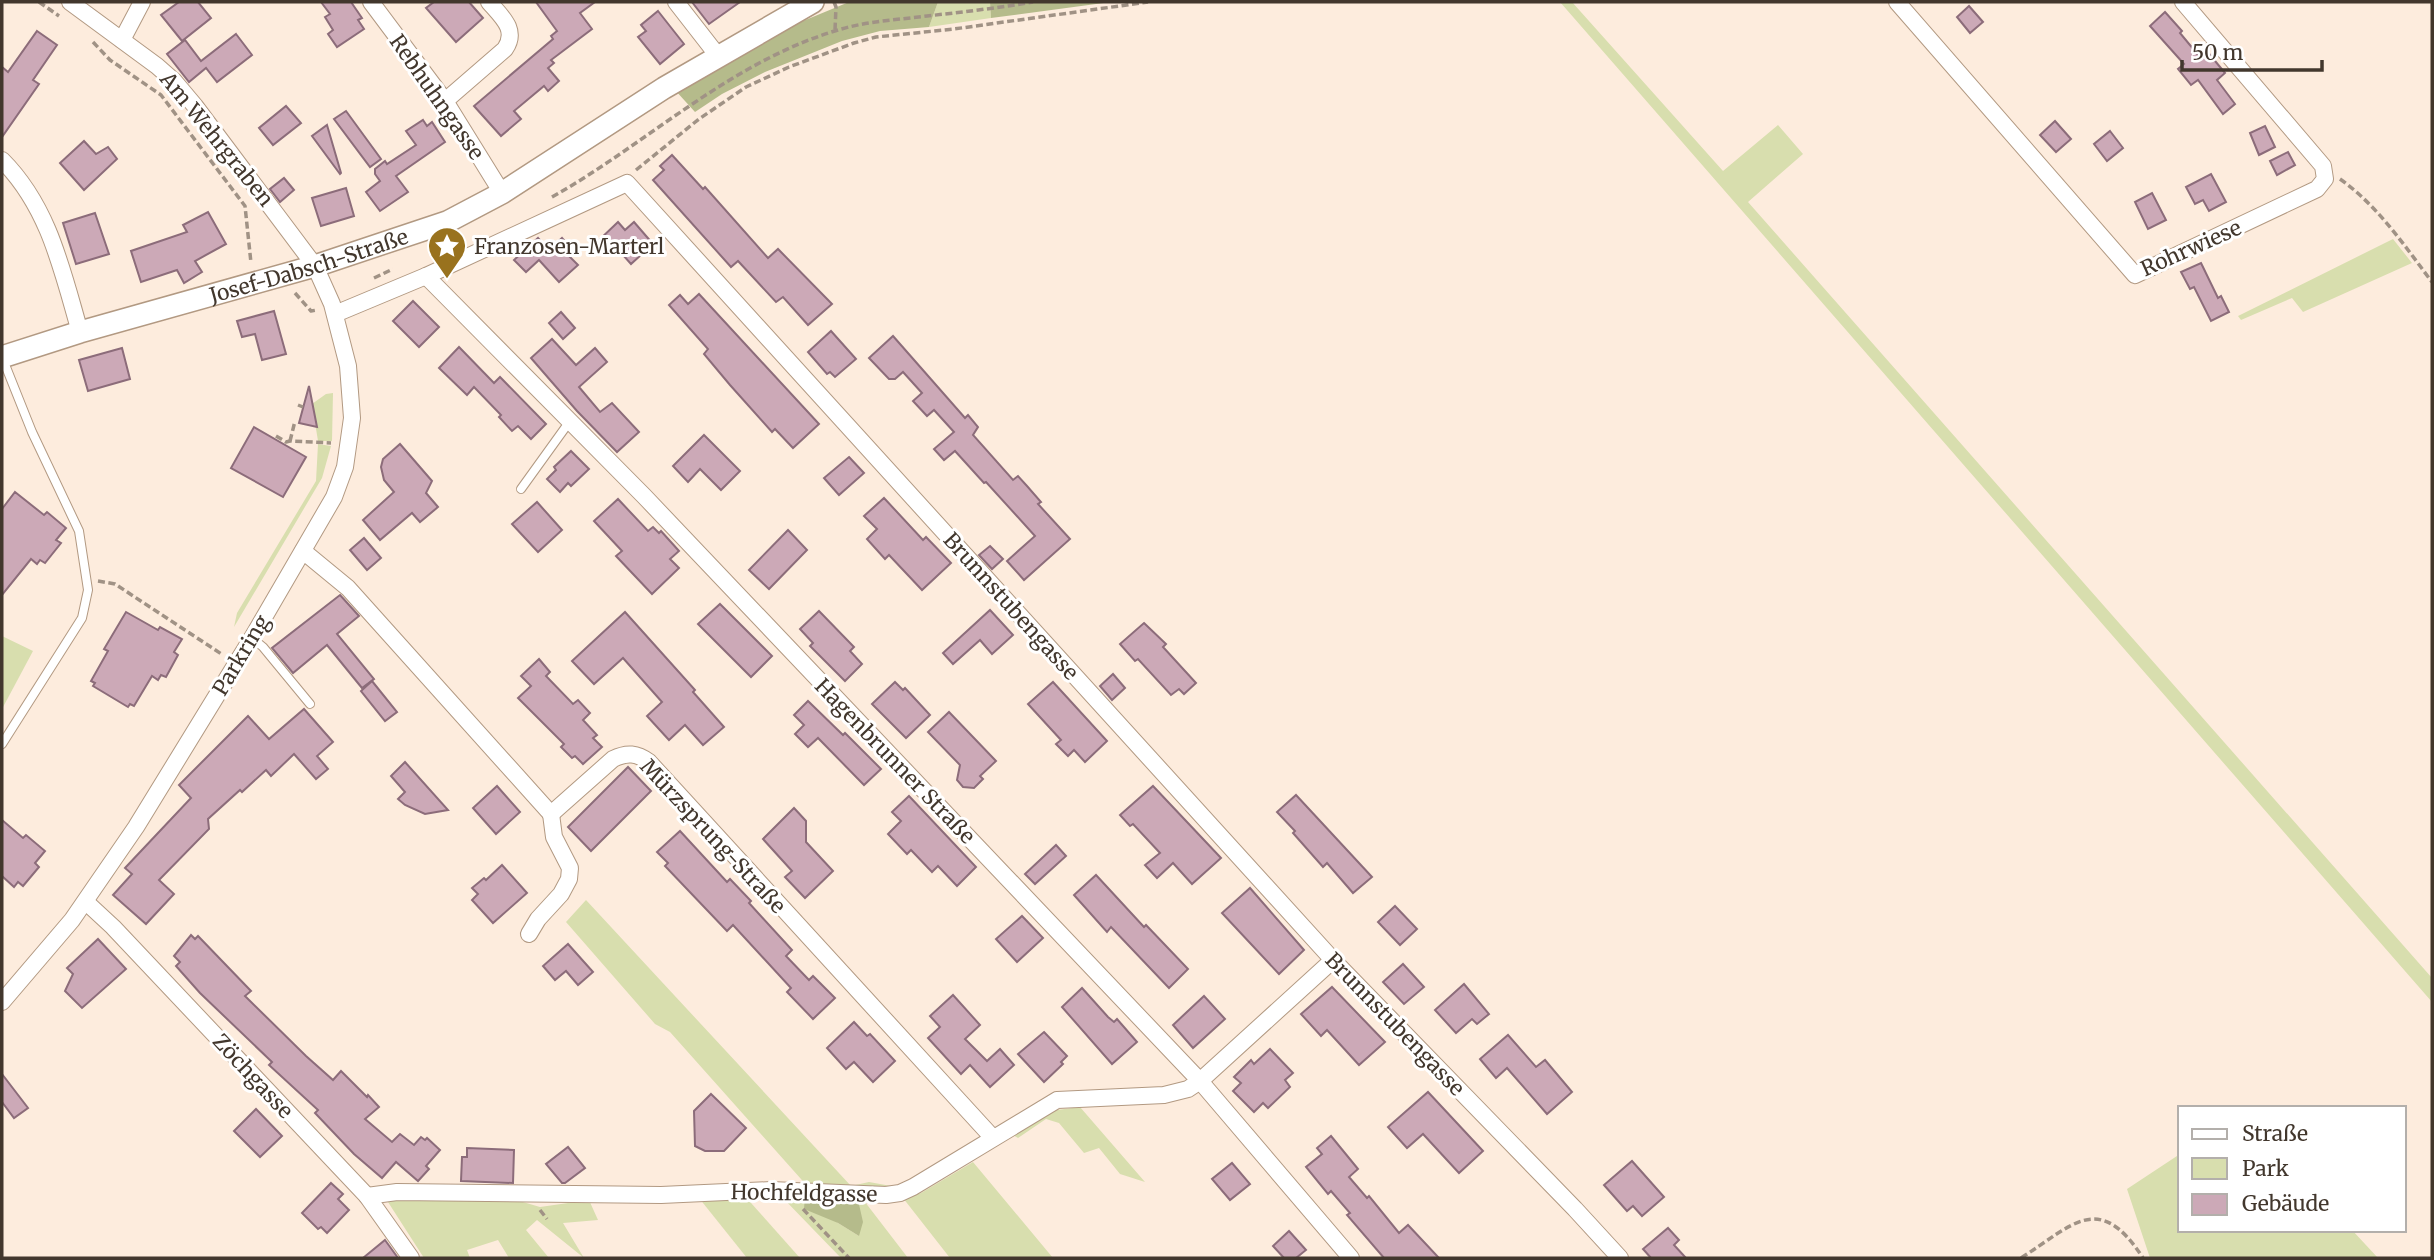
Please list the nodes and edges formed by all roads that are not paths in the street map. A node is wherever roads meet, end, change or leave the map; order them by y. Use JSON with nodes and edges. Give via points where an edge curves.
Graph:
{"nodes":[{"id":1,"x":70,"y":2,"type":"edge"},
{"id":2,"x":142,"y":2,"type":"edge"},
{"id":3,"x":371,"y":2,"type":"edge"},
{"id":4,"x":489,"y":2,"type":"edge"},
{"id":5,"x":676,"y":2,"type":"edge"},
{"id":6,"x":813,"y":2,"type":"edge"},
{"id":7,"x":1897,"y":2,"type":"edge"},
{"id":8,"x":2183,"y":2,"type":"edge"},
{"id":9,"x":122,"y":40,"type":"junction"},
{"id":10,"x":718,"y":56,"type":"junction"},
{"id":11,"x":445,"y":101,"type":"junction"},
{"id":12,"x":2,"y":160,"type":"edge"},
{"id":13,"x":502,"y":193,"type":"junction"},
{"id":14,"x":315,"y":265,"type":"junction"},
{"id":15,"x":426,"y":276,"type":"junction"},
{"id":16,"x":327,"y":312,"type":"junction"},
{"id":17,"x":80,"y":332,"type":"junction"},
{"id":18,"x":2,"y":357,"type":"edge"},
{"id":19,"x":570,"y":421,"type":"junction"},
{"id":20,"x":522,"y":489,"type":"dead end"},
{"id":21,"x":303,"y":551,"type":"junction"},
{"id":22,"x":252,"y":638,"type":"junction"},
{"id":23,"x":310,"y":704,"type":"dead end"},
{"id":24,"x":2,"y":744,"type":"edge"},
{"id":25,"x":551,"y":814,"type":"junction"},
{"id":26,"x":86,"y":902,"type":"junction"},
{"id":27,"x":528,"y":934,"type":"dead end"},
{"id":28,"x":1333,"y":960,"type":"junction"},
{"id":29,"x":2,"y":1002,"type":"edge"},
{"id":30,"x":1200,"y":1081,"type":"junction"},
{"id":31,"x":993,"y":1139,"type":"junction"},
{"id":32,"x":367,"y":1196,"type":"junction"},
{"id":33,"x":411,"y":1258,"type":"edge"},
{"id":34,"x":1351,"y":1258,"type":"edge"},
{"id":35,"x":1620,"y":1258,"type":"edge"}],
"edges":[{"from":1,"to":9,"type":"street","name":"Am Wehrgraben"},
{"from":2,"to":9,"type":"street"},
{"from":3,"to":11,"type":"street","name":"Rebhuhngasse"},
{"from":4,"to":11,"type":"street","via":[[509,27],[511,40]]},
{"from":5,"to":10,"type":"street"},
{"from":6,"to":10,"type":"main road","name":"Josef-Dabsch-Straße"},
{"from":7,"to":8,"type":"street","name":"Rohrwiese","via":[[2135,275],[2317,189],[2325,179],[2326,173],[2291,128]]},
{"from":9,"to":14,"type":"street","name":"Am Wehrgraben","via":[[188,97]]},
{"from":10,"to":13,"type":"main road","name":"Josef-Dabsch-Straße"},
{"from":11,"to":13,"type":"street","name":"Rebhuhngasse"},
{"from":12,"to":17,"type":"street","via":[[31,194],[51,238]]},
{"from":13,"to":14,"type":"main road","name":"Josef-Dabsch-Straße","via":[[435,227]]},
{"from":14,"to":16,"type":"street","name":"Parkring"},
{"from":14,"to":17,"type":"main road","name":"Josef-Dabsch-Straße"},
{"from":15,"to":16,"type":"street"},
{"from":15,"to":19,"type":"street","name":"Hagenbrunner Straße"},
{"from":15,"to":28,"type":"street","name":"Brunnstubengasse","via":[[627,183]]},
{"from":16,"to":21,"type":"street","name":"Parkring","via":[[350,382],[351,434],[341,482]]},
{"from":17,"to":18,"type":"main road","name":"Josef-Dabsch-Straße"},
{"from":18,"to":24,"type":"lane","via":[[79,531],[88,590],[82,618]]},
{"from":19,"to":20,"type":"lane"},
{"from":19,"to":30,"type":"street","name":"Hagenbrunner Straße"},
{"from":21,"to":22,"type":"street","name":"Parkring"},
{"from":21,"to":25,"type":"street","via":[[348,588]]},
{"from":22,"to":23,"type":"lane"},
{"from":22,"to":26,"type":"street","name":"Parkring"},
{"from":25,"to":27,"type":"street","via":[[554,837],[570,868],[569,879]]},
{"from":25,"to":31,"type":"street","name":"Mürzsprung-Straße","via":[[613,759],[632,754],[649,762]]},
{"from":26,"to":29,"type":"street","name":"Parkring"},
{"from":26,"to":32,"type":"street","name":"Zöchgasse"},
{"from":28,"to":30,"type":"street","name":"Hochfeldgasse"},
{"from":28,"to":35,"type":"street","name":"Brunnstubengasse"},
{"from":30,"to":31,"type":"street","name":"Hochfeldgasse","via":[[1164,1095],[1056,1100]]},
{"from":30,"to":34,"type":"street","name":"Hagenbrunner Straße"},
{"from":31,"to":32,"type":"street","name":"Hochfeldgasse","via":[[900,1193],[870,1196],[743,1190],[661,1195],[397,1192]]},
{"from":32,"to":33,"type":"street","name":"Zöchgasse"}]}
